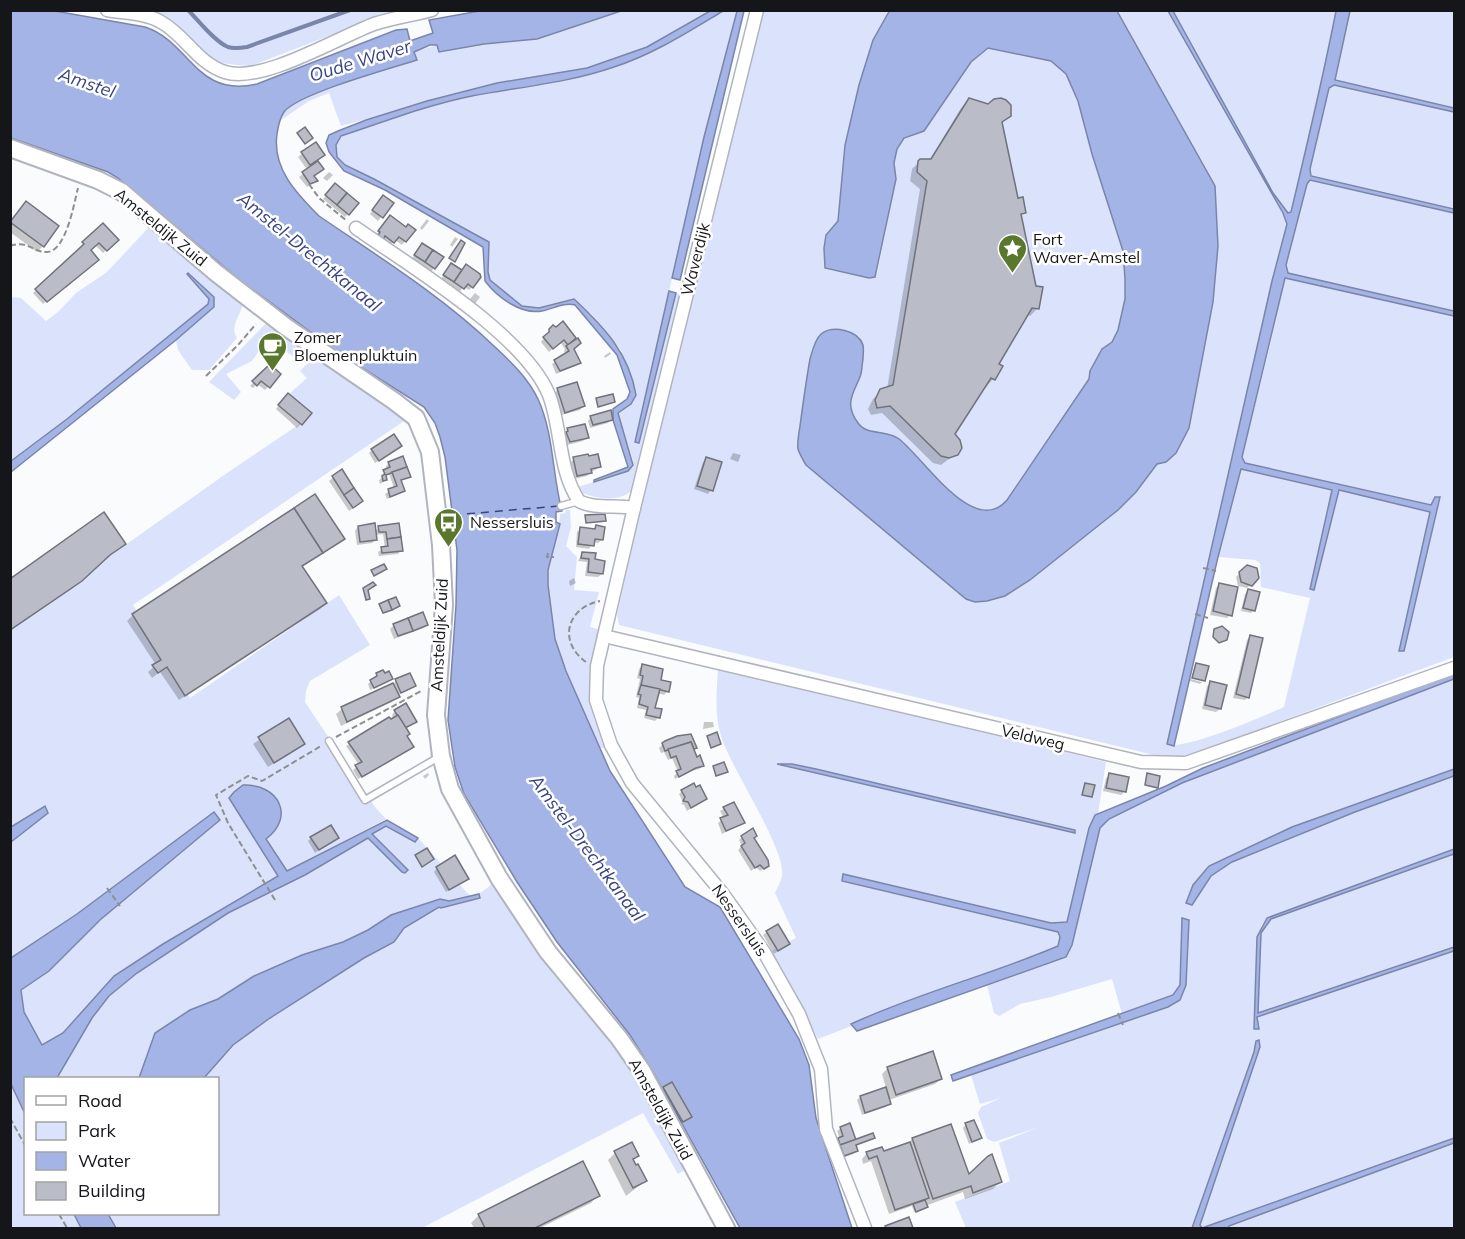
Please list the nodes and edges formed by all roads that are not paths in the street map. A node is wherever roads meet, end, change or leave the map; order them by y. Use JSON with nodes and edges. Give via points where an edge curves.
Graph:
{"nodes":[{"id":1,"x":107,"y":10,"type":"edge"},
{"id":2,"x":432,"y":10,"type":"edge"},
{"id":3,"x":757,"y":10,"type":"edge"},
{"id":4,"x":10,"y":148,"type":"edge"},
{"id":5,"x":356,"y":228,"type":"road end"},
{"id":6,"x":579,"y":501,"type":"junction"},
{"id":7,"x":561,"y":506,"type":"dead end"},
{"id":8,"x":634,"y":508,"type":"junction"},
{"id":9,"x":604,"y":636,"type":"junction"},
{"id":10,"x":1455,"y":668,"type":"edge"},
{"id":11,"x":329,"y":741,"type":"road end"},
{"id":12,"x":441,"y":756,"type":"junction"},
{"id":13,"x":726,"y":1228,"type":"edge"},
{"id":14,"x":865,"y":1228,"type":"edge"}],
"edges":[{"from":1,"to":2,"type":"street","via":[[161,22],[212,67],[240,76],[270,69],[376,24]]},
{"from":3,"to":8,"type":"street","name":"Waverdijk"},
{"from":4,"to":12,"type":"street","name":"Amsteldijk Zuid","via":[[111,186],[132,199],[266,312],[416,418],[430,452],[445,516],[444,605],[436,715]]},
{"from":5,"to":6,"type":"street","via":[[468,307],[507,340],[537,374],[549,395],[569,483]]},
{"from":6,"to":7,"type":"lane"},
{"from":6,"to":8,"type":"street"},
{"from":8,"to":9,"type":"street","name":"Nessersluis"},
{"from":9,"to":10,"type":"street","name":"Veldweg","via":[[1141,762],[1186,763]]},
{"from":9,"to":14,"type":"street","name":"Nessersluis","via":[[597,666],[596,700],[611,745],[632,783],[723,894],[764,952],[799,1014],[821,1069],[826,1129]]},
{"from":11,"to":12,"type":"lane","via":[[365,800]]},
{"from":12,"to":13,"type":"street","name":"Amsteldijk Zuid","via":[[450,789],[499,878],[548,952],[642,1071]]}]}
